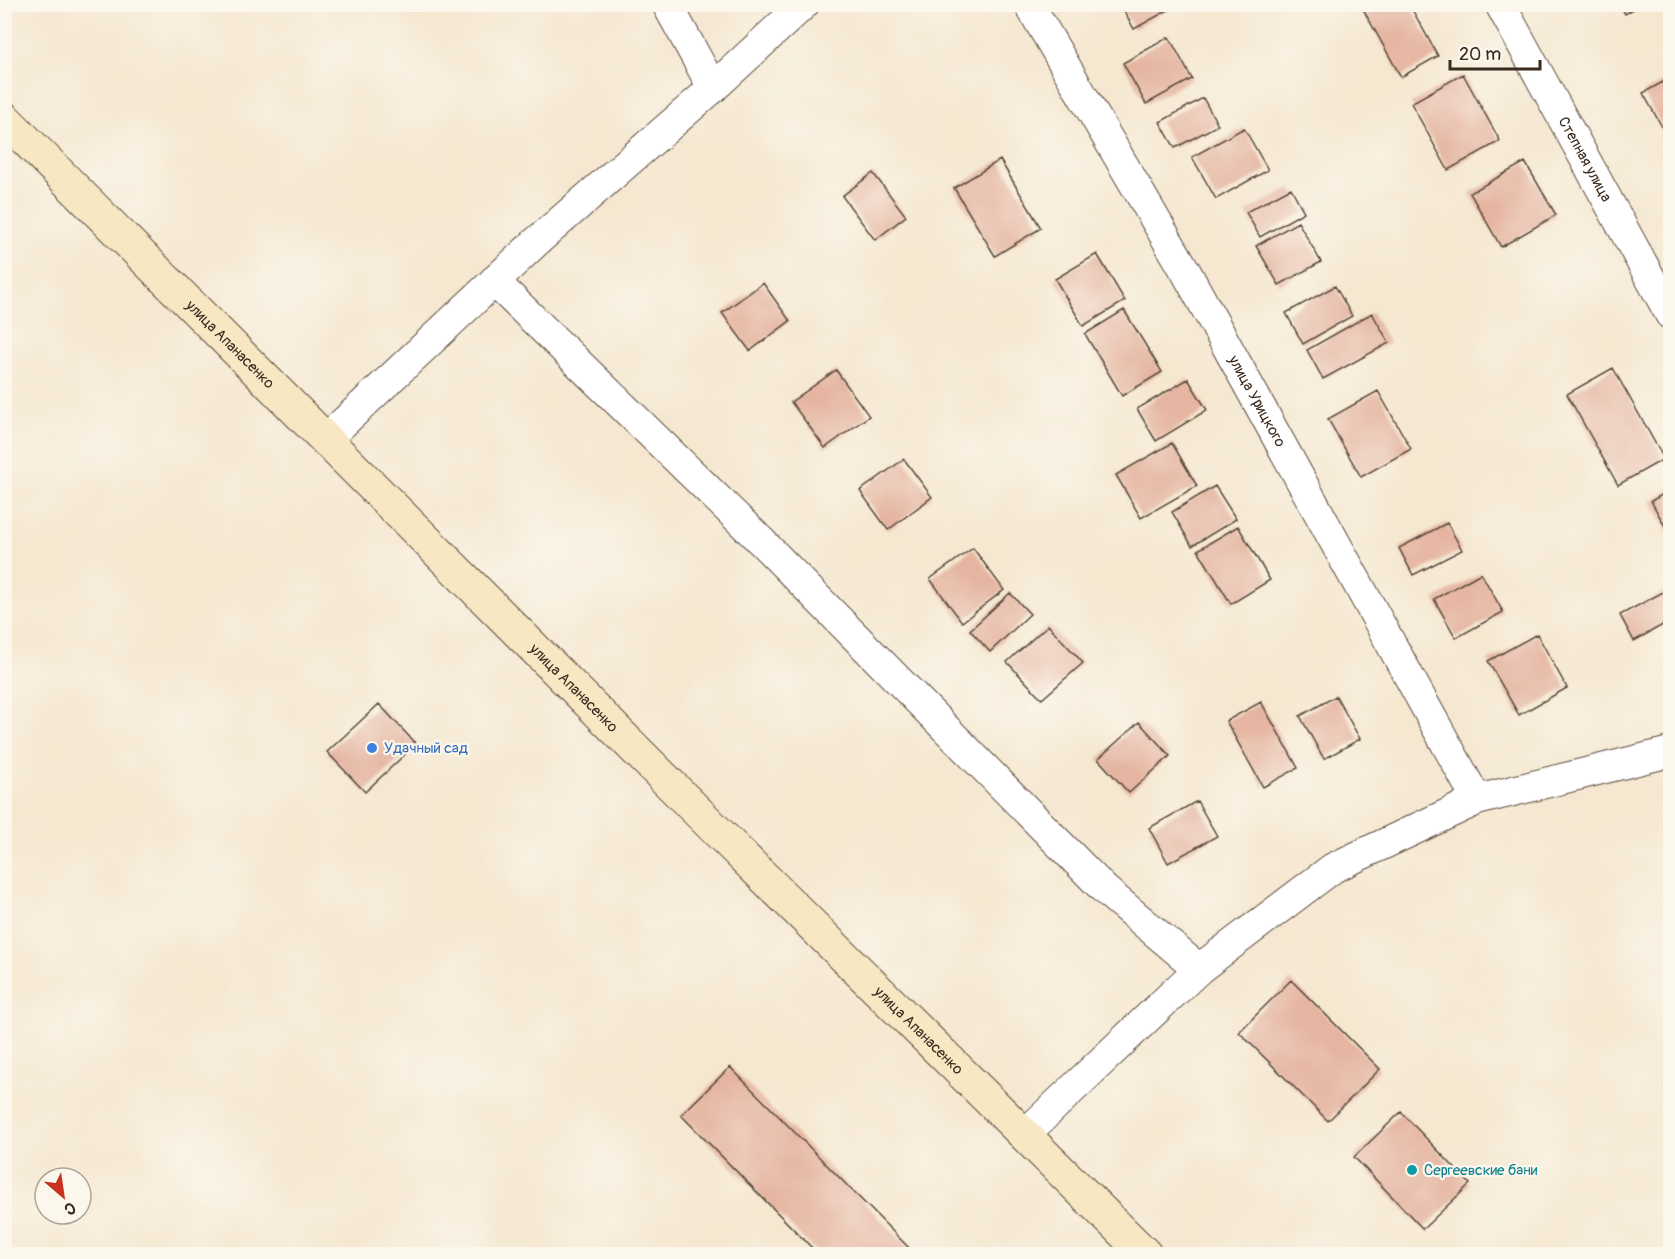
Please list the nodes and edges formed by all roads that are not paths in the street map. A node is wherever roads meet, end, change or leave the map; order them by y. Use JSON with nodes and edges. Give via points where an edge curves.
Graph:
{"nodes":[{"id":1,"x":667,"y":4,"type":"edge"},
{"id":2,"x":804,"y":4,"type":"edge"},
{"id":3,"x":1029,"y":4,"type":"edge"},
{"id":4,"x":1500,"y":4,"type":"edge"},
{"id":5,"x":713,"y":88,"type":"junction"},
{"id":6,"x":4,"y":118,"type":"edge"},
{"id":7,"x":494,"y":281,"type":"junction"},
{"id":8,"x":1671,"y":314,"type":"edge"},
{"id":9,"x":326,"y":439,"type":"junction"},
{"id":10,"x":1671,"y":752,"type":"edge"},
{"id":11,"x":1477,"y":800,"type":"junction"},
{"id":12,"x":1199,"y":969,"type":"junction"},
{"id":13,"x":1024,"y":1135,"type":"junction"},
{"id":14,"x":1145,"y":1254,"type":"edge"}],
"edges":[{"from":1,"to":5,"type":"street"},
{"from":2,"to":5,"type":"street"},
{"from":3,"to":11,"type":"street","name":"улица Урицкого","via":[[1186,272]]},
{"from":4,"to":8,"type":"street","name":"Степная улица"},
{"from":5,"to":7,"type":"street"},
{"from":6,"to":9,"type":"main road","name":"улица Апанасенко"},
{"from":7,"to":9,"type":"street"},
{"from":7,"to":12,"type":"street","via":[[764,543],[1105,890]]},
{"from":9,"to":13,"type":"main road","name":"улица Апанасенко"},
{"from":10,"to":11,"type":"street"},
{"from":11,"to":12,"type":"street","via":[[1333,868]]},
{"from":12,"to":13,"type":"street"},
{"from":13,"to":14,"type":"main road","name":"улица Апанасенко"}]}
